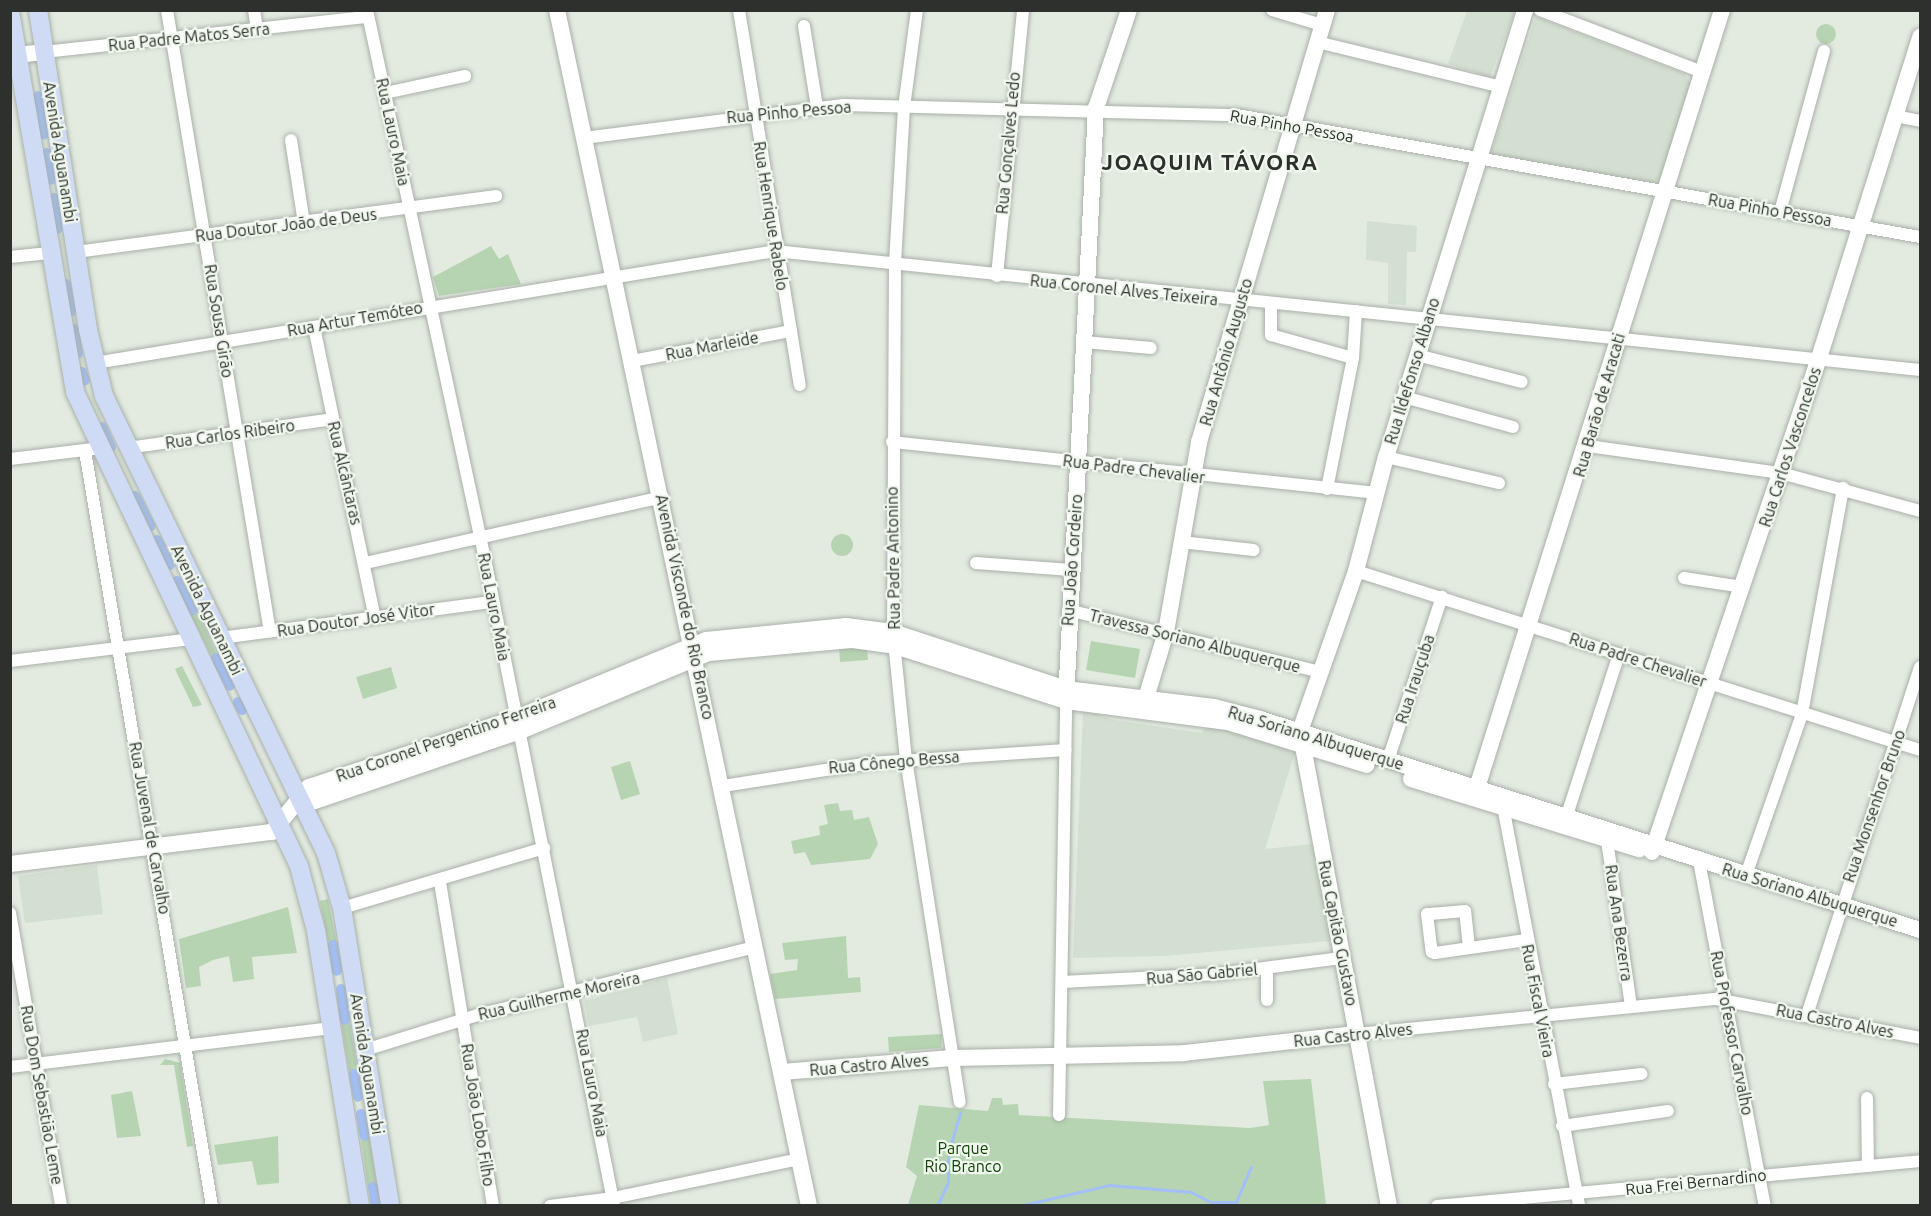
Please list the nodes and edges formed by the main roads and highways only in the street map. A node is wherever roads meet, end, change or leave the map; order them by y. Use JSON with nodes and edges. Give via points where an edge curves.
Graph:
{"nodes":[{"id":1,"x":38,"y":10,"type":"edge"},
{"id":2,"x":10,"y":11,"type":"edge"},
{"id":3,"x":14,"y":56,"type":"edge"},
{"id":4,"x":360,"y":1206,"type":"edge"},
{"id":5,"x":390,"y":1206,"type":"edge"}],
"edges":[{"from":1,"to":5,"type":"main road","name":"Avenida Aguanambi","via":[[95,363],[127,448],[326,853],[342,908]]},
{"from":2,"to":3,"type":"main road","name":"Avenida Aguanambi"},
{"from":3,"to":4,"type":"main road","name":"Avenida Aguanambi","via":[[64,351],[91,450],[281,821],[309,900]]}]}
